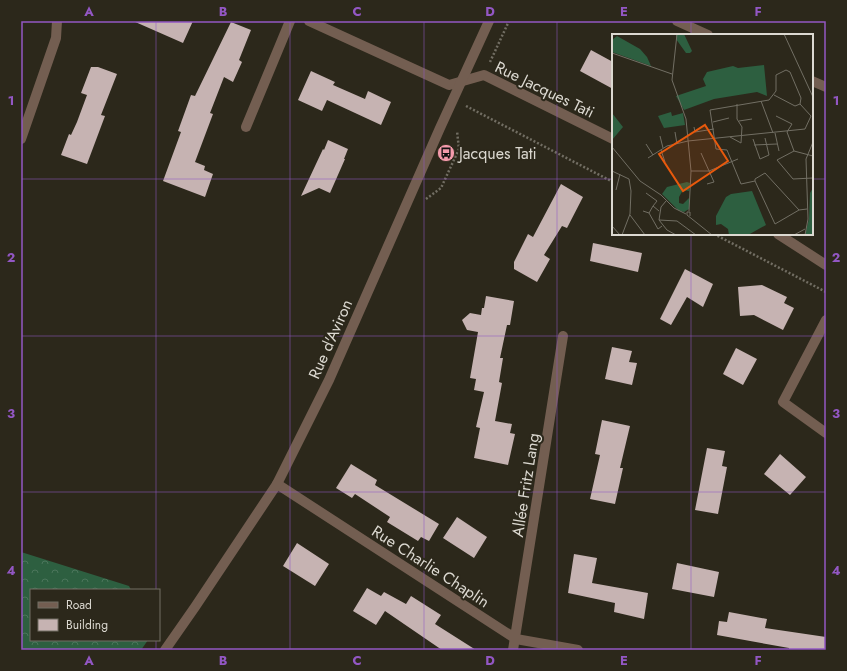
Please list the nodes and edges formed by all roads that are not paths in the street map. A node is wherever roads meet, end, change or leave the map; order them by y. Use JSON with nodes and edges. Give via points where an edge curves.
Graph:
{"nodes":[{"id":1,"x":57,"y":21,"type":"edge"},
{"id":2,"x":290,"y":21,"type":"edge"},
{"id":3,"x":309,"y":21,"type":"edge"},
{"id":4,"x":489,"y":21,"type":"edge"},
{"id":5,"x":677,"y":21,"type":"edge"},
{"id":6,"x":324,"y":24,"type":"edge"},
{"id":7,"x":706,"y":34,"type":"edge"},
{"id":8,"x":813,"y":81,"type":"edge"},
{"id":9,"x":462,"y":82,"type":"junction"},
{"id":10,"x":826,"y":87,"type":"edge"},
{"id":11,"x":246,"y":127,"type":"dead end"},
{"id":12,"x":21,"y":139,"type":"edge"},
{"id":13,"x":612,"y":139,"type":"edge"},
{"id":14,"x":780,"y":235,"type":"edge"},
{"id":15,"x":826,"y":265,"type":"edge"},
{"id":16,"x":826,"y":320,"type":"edge"},
{"id":17,"x":563,"y":336,"type":"dead end"},
{"id":18,"x":826,"y":433,"type":"edge"},
{"id":19,"x":277,"y":484,"type":"junction"},
{"id":20,"x":516,"y":639,"type":"junction"},
{"id":21,"x":165,"y":650,"type":"edge"},
{"id":22,"x":513,"y":650,"type":"edge"},
{"id":23,"x":578,"y":650,"type":"edge"}],
"edges":[{"from":1,"to":12,"type":"street","via":[[56,38]]},
{"from":2,"to":11,"type":"street"},
{"from":3,"to":6,"type":"street","name":"Rue Jacques Tati"},
{"from":4,"to":9,"type":"street","name":"Rue d'Aviron"},
{"from":5,"to":7,"type":"street"},
{"from":6,"to":9,"type":"street","name":"Rue Jacques Tati","via":[[449,85]]},
{"from":8,"to":10,"type":"street"},
{"from":9,"to":13,"type":"street","name":"Rue Jacques Tati","via":[[484,75]]},
{"from":9,"to":19,"type":"street","name":"Rue d'Aviron","via":[[329,380]]},
{"from":14,"to":15,"type":"street"},
{"from":16,"to":18,"type":"street","via":[[783,402]]},
{"from":17,"to":20,"type":"street","name":"Allée Fritz Lang"},
{"from":19,"to":20,"type":"street","name":"Rue Charlie Chaplin"},
{"from":19,"to":21,"type":"street","name":"Rue d'Aviron"},
{"from":20,"to":22,"type":"street","name":"Allée Fritz Lang"},
{"from":20,"to":23,"type":"street","name":"Rue Charlie Chaplin"}]}
